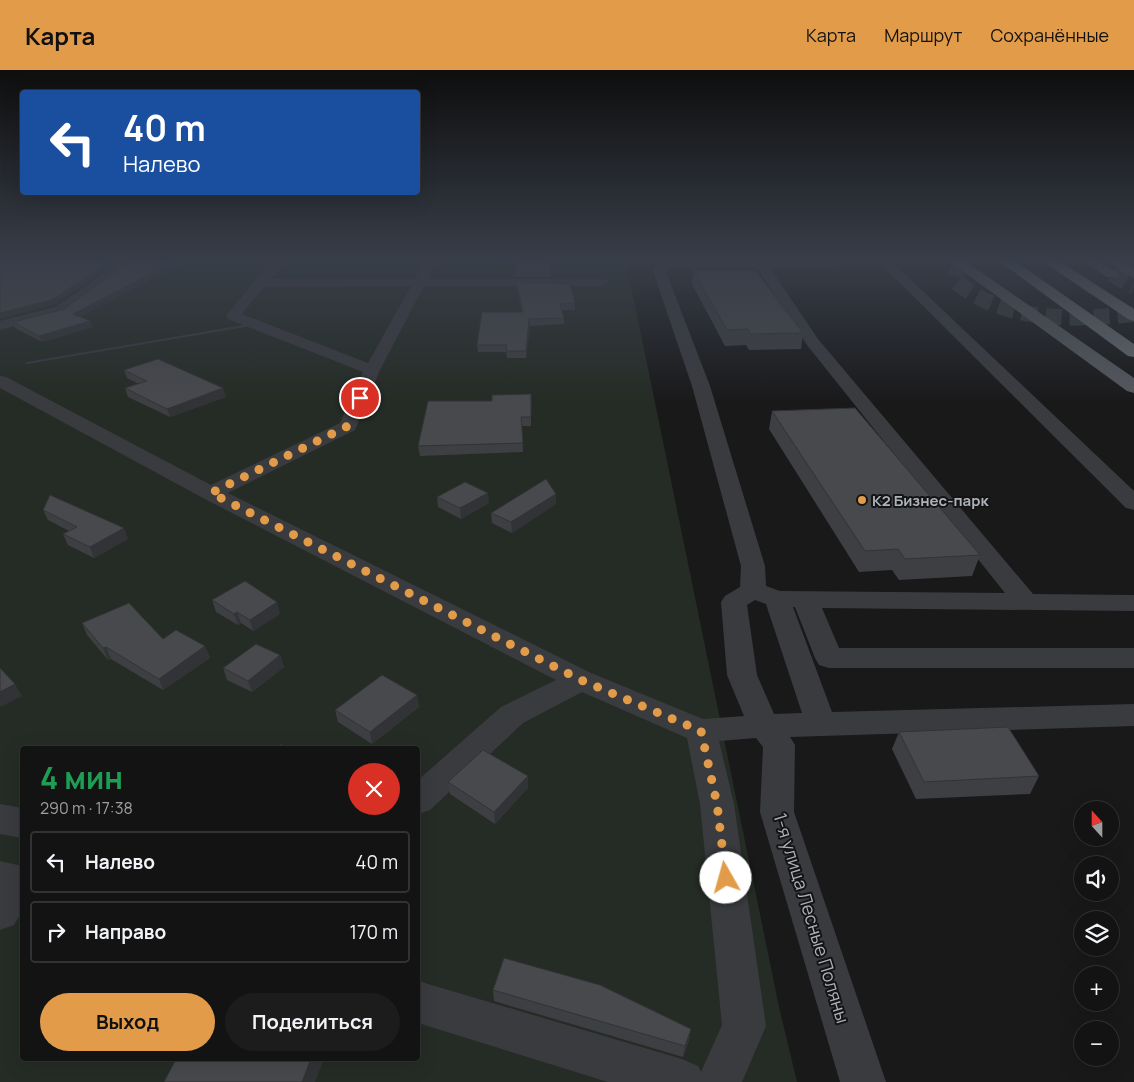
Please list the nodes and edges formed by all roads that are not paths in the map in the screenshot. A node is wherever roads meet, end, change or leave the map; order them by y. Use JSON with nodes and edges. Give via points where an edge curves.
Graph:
{"nodes":[{"id":1,"x":63,"y":308,"type":"edge"},
{"id":2,"x":238,"y":308,"type":"edge"},
{"id":3,"x":406,"y":308,"type":"edge"},
{"id":4,"x":673,"y":308,"type":"edge"},
{"id":5,"x":789,"y":308,"type":"edge"},
{"id":6,"x":933,"y":308,"type":"edge"},
{"id":7,"x":1023,"y":308,"type":"edge"},
{"id":8,"x":1072,"y":308,"type":"edge"},
{"id":9,"x":1122,"y":308,"type":"edge"},
{"id":10,"x":1134,"y":316,"type":"edge"},
{"id":11,"x":0,"y":326,"type":"edge"},
{"id":12,"x":1134,"y":352,"type":"edge"},
{"id":13,"x":372,"y":370,"type":"junction"},
{"id":14,"x":0,"y":381,"type":"edge"},
{"id":15,"x":1134,"y":387,"type":"edge"},
{"id":16,"x":211,"y":493,"type":"junction"},
{"id":17,"x":1134,"y":503,"type":"edge"},
{"id":18,"x":765,"y":595,"type":"junction"},
{"id":19,"x":805,"y":599,"type":"junction"},
{"id":20,"x":1025,"y":601,"type":"junction"},
{"id":21,"x":1134,"y":603,"type":"edge"},
{"id":22,"x":1134,"y":658,"type":"edge"},
{"id":23,"x":581,"y":680,"type":"junction"},
{"id":24,"x":1134,"y":716,"type":"edge"},
{"id":25,"x":821,"y":724,"type":"junction"},
{"id":26,"x":764,"y":726,"type":"junction"},
{"id":27,"x":701,"y":731,"type":"junction"},
{"id":28,"x":420,"y":798,"type":"edge"},
{"id":29,"x":0,"y":819,"type":"edge"},
{"id":30,"x":20,"y":823,"type":"edge"},
{"id":31,"x":0,"y":878,"type":"edge"},
{"id":32,"x":20,"y":883,"type":"edge"},
{"id":33,"x":20,"y":886,"type":"edge"},
{"id":34,"x":0,"y":912,"type":"edge"},
{"id":35,"x":420,"y":1003,"type":"edge"},
{"id":36,"x":682,"y":1082,"type":"edge"},
{"id":37,"x":719,"y":1082,"type":"edge"},
{"id":38,"x":862,"y":1082,"type":"edge"}],
"edges":[{"from":1,"to":11,"type":"street"},
{"from":2,"to":13,"type":"street","via":[[232,316]]},
{"from":3,"to":13,"type":"street"},
{"from":4,"to":18,"type":"street","via":[[701,386],[753,566]]},
{"from":5,"to":20,"type":"street","via":[[812,342]]},
{"from":6,"to":17,"type":"street"},
{"from":7,"to":15,"type":"main road"},
{"from":8,"to":12,"type":"highway"},
{"from":9,"to":10,"type":"highway"},
{"from":13,"to":16,"type":"street","via":[[348,426]]},
{"from":14,"to":16,"type":"street"},
{"from":16,"to":23,"type":"street"},
{"from":18,"to":19,"type":"street"},
{"from":18,"to":25,"type":"street"},
{"from":18,"to":26,"type":"street","name":"1-я улица Лесные Поляны","via":[[734,602],[742,675]]},
{"from":19,"to":20,"type":"street"},
{"from":19,"to":22,"type":"street","via":[[829,658]]},
{"from":20,"to":21,"type":"street"},
{"from":23,"to":27,"type":"street"},
{"from":23,"to":28,"type":"street","via":[[512,715]]},
{"from":24,"to":25,"type":"street"},
{"from":25,"to":26,"type":"street"},
{"from":26,"to":27,"type":"street"},
{"from":26,"to":38,"type":"street","name":"1-я улица Лесные Поляны","via":[[779,745],[778,812]]},
{"from":27,"to":37,"type":"street","via":[[717,804],[744,1026]]},
{"from":29,"to":30,"type":"street"},
{"from":31,"to":32,"type":"street"},
{"from":33,"to":34,"type":"street"},
{"from":35,"to":36,"type":"street"}]}
